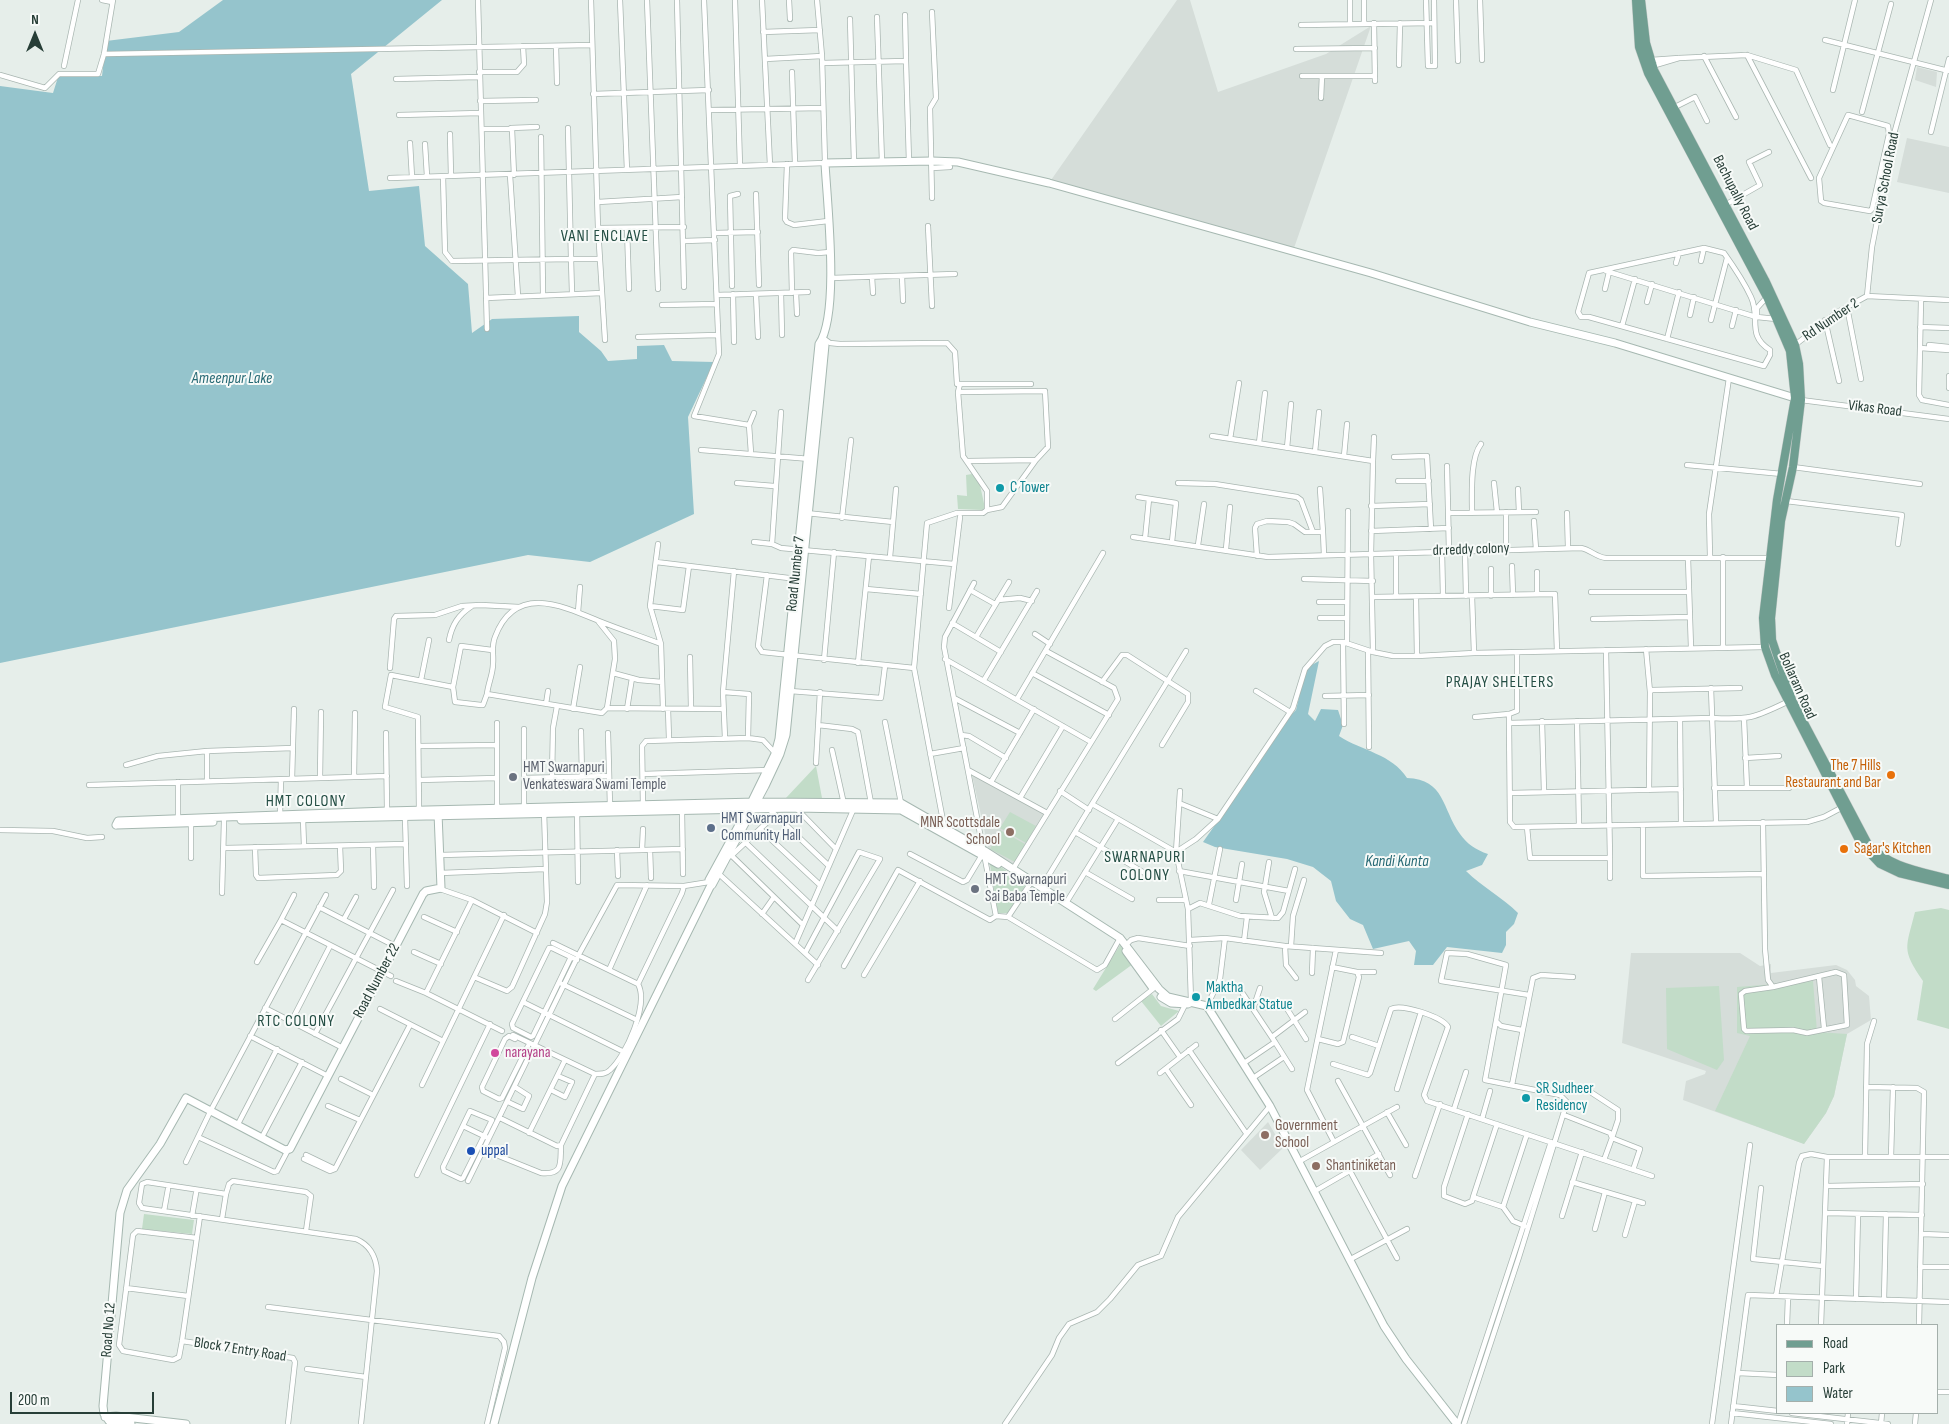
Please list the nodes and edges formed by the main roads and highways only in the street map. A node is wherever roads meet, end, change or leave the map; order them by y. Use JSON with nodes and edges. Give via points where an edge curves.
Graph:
{"nodes":[{"id":1,"x":1636,"y":0,"type":"edge"},
{"id":2,"x":1641,"y":0,"type":"edge"},
{"id":3,"x":1756,"y":270,"type":"junction"},
{"id":4,"x":1798,"y":399,"type":"junction"},
{"id":5,"x":1816,"y":752,"type":"junction"},
{"id":6,"x":1949,"y":879,"type":"edge"},
{"id":7,"x":1949,"y":885,"type":"edge"}],
"edges":[{"from":1,"to":3,"type":"main road","name":"Bachupally Road","via":[[1639,47],[1648,73]]},
{"from":2,"to":3,"type":"main road","name":"Bachupally Road","via":[[1644,36],[1652,63]]},
{"from":3,"to":4,"type":"main road","name":"Bachupally Road","via":[[1790,351]]},
{"from":3,"to":4,"type":"main road","name":"Bachupally Road","via":[[1795,345],[1799,364]]},
{"from":4,"to":5,"type":"main road","name":"Bollaram Road","via":[[1793,467],[1772,604],[1772,640],[1792,700]]},
{"from":4,"to":5,"type":"main road","name":"Bollaram Road","via":[[1782,474],[1763,618],[1765,647],[1787,702]]},
{"from":5,"to":6,"type":"main road","name":"Bollaram Road","via":[[1868,844],[1879,856],[1901,867]]},
{"from":5,"to":7,"type":"main road","name":"Bollaram Road","via":[[1861,844],[1880,864],[1899,873]]}]}
